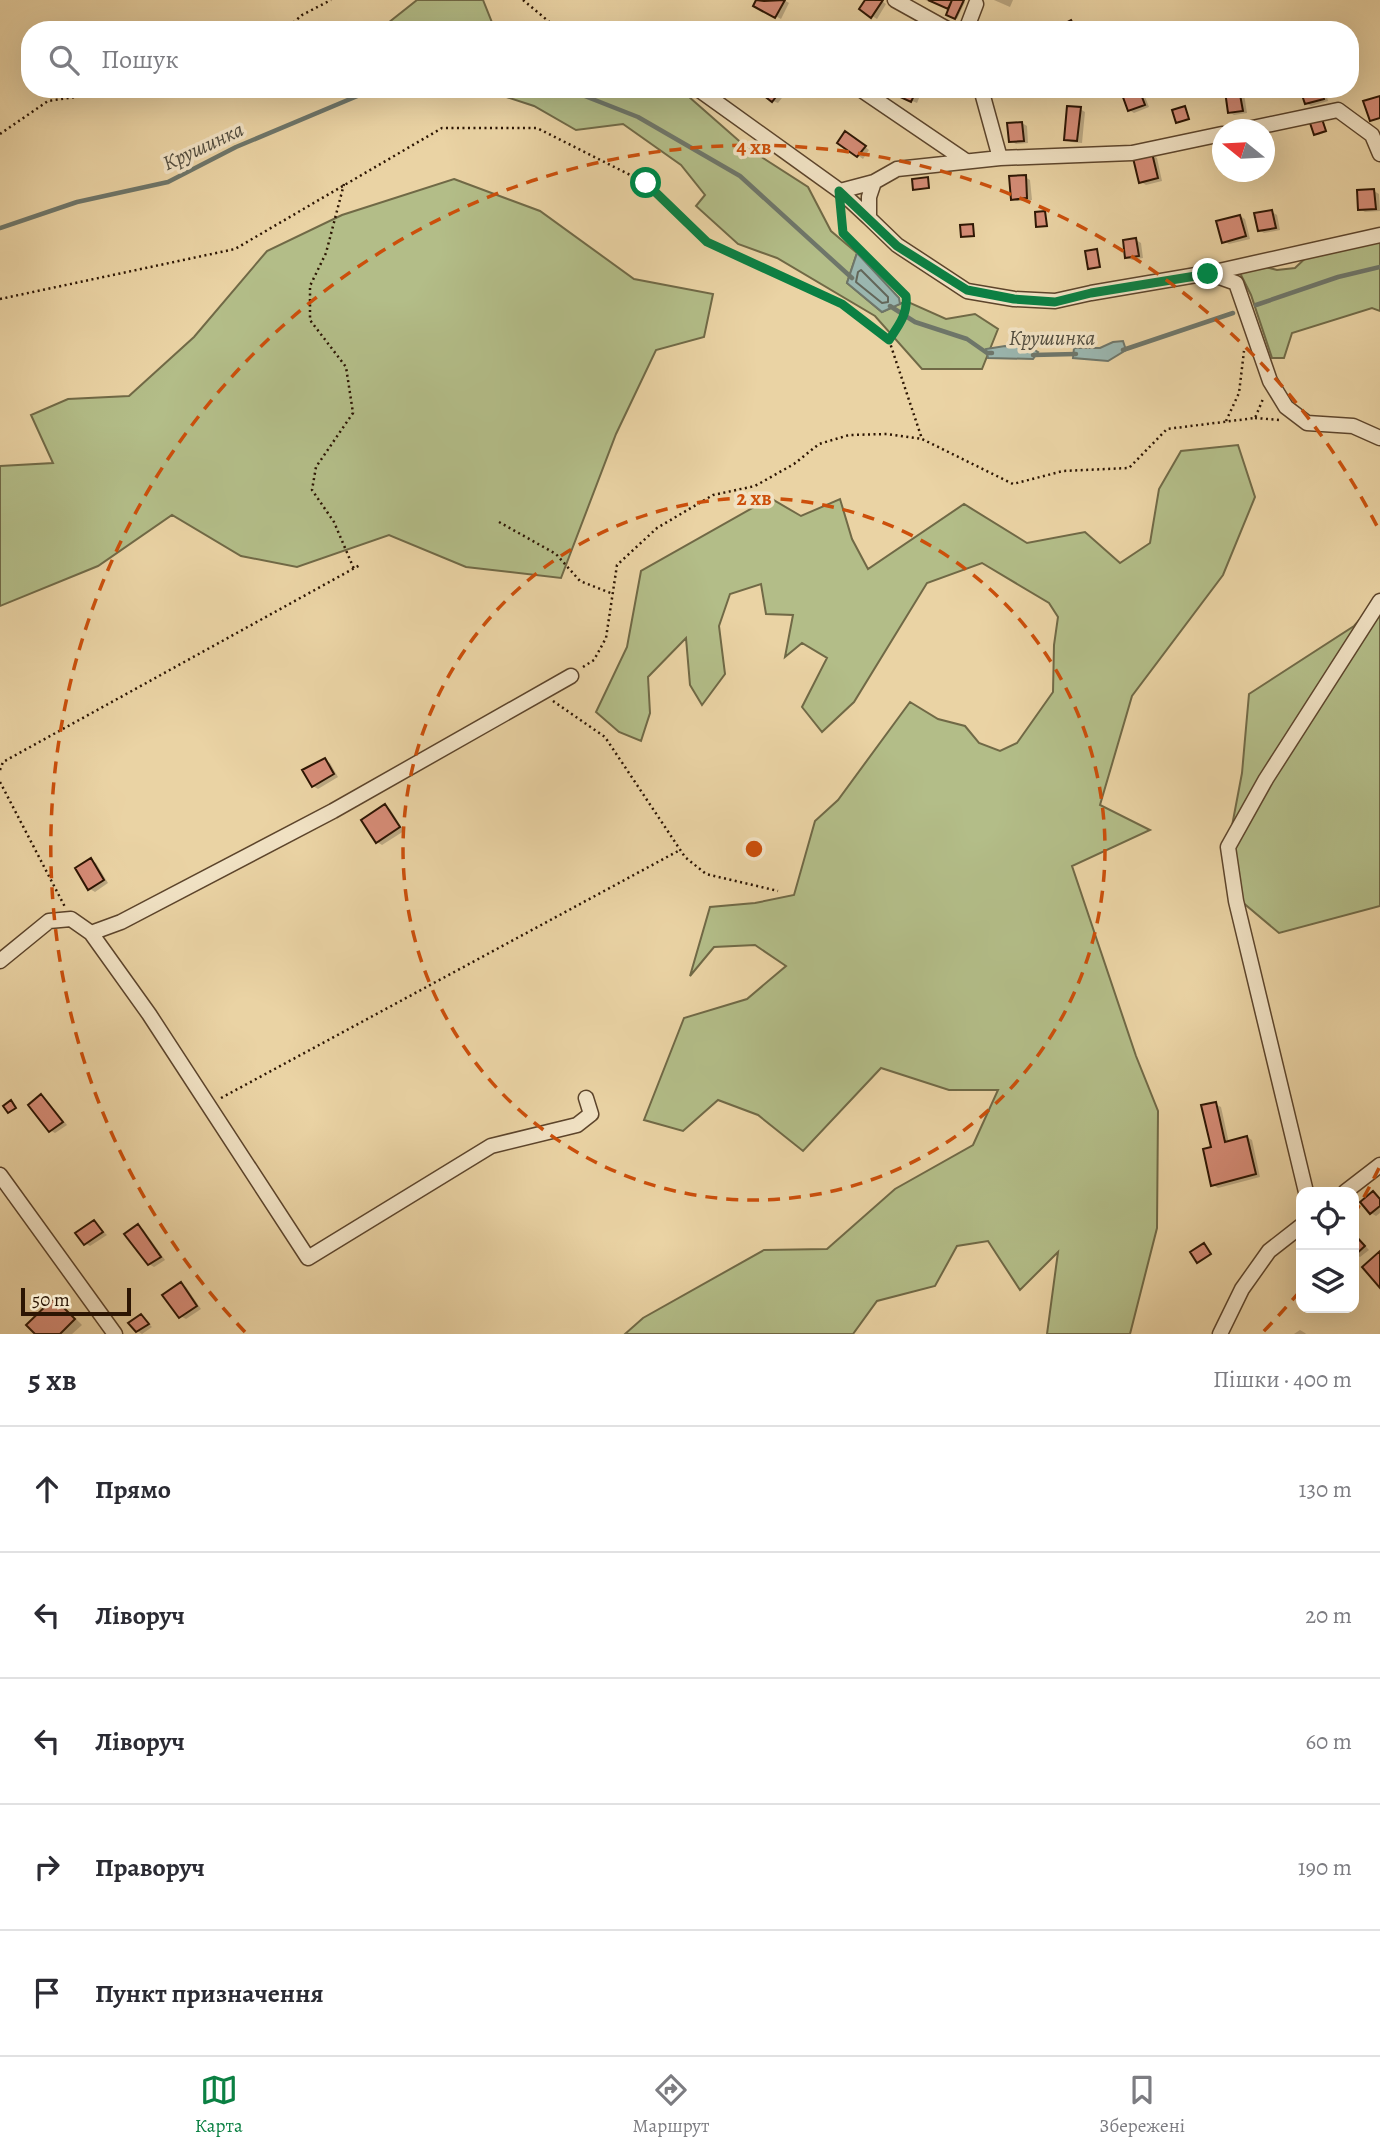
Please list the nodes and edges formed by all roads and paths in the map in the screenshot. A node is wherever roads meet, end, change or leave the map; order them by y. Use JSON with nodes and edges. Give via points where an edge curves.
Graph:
{"nodes":[{"id":1,"x":331,"y":0,"type":"edge"},
{"id":2,"x":523,"y":0,"type":"edge"},
{"id":3,"x":895,"y":0,"type":"edge"},
{"id":4,"x":976,"y":4,"type":"dead end"},
{"id":5,"x":295,"y":21,"type":"edge"},
{"id":6,"x":548,"y":21,"type":"edge"},
{"id":7,"x":933,"y":21,"type":"edge"},
{"id":8,"x":969,"y":21,"type":"edge"},
{"id":9,"x":68,"y":98,"type":"edge"},
{"id":10,"x":710,"y":98,"type":"edge"},
{"id":11,"x":873,"y":98,"type":"edge"},
{"id":12,"x":983,"y":98,"type":"edge"},
{"id":13,"x":1275,"y":123,"type":"edge"},
{"id":14,"x":0,"y":134,"type":"edge"},
{"id":15,"x":1212,"y":136,"type":"edge"},
{"id":16,"x":1380,"y":154,"type":"edge"},
{"id":17,"x":1000,"y":158,"type":"junction"},
{"id":18,"x":966,"y":161,"type":"junction"},
{"id":19,"x":874,"y":182,"type":"junction"},
{"id":20,"x":344,"y":184,"type":"junction"},
{"id":21,"x":839,"y":191,"type":"junction"},
{"id":22,"x":869,"y":218,"type":"junction"},
{"id":23,"x":1380,"y":235,"type":"edge"},
{"id":24,"x":1208,"y":274,"type":"junction"},
{"id":25,"x":0,"y":299,"type":"edge"},
{"id":26,"x":889,"y":340,"type":"junction"},
{"id":27,"x":1245,"y":343,"type":"dead end"},
{"id":28,"x":1270,"y":381,"type":"junction"},
{"id":29,"x":1226,"y":421,"type":"junction"},
{"id":30,"x":1380,"y":438,"type":"edge"},
{"id":31,"x":922,"y":439,"type":"junction"},
{"id":32,"x":499,"y":522,"type":"dead end"},
{"id":33,"x":360,"y":565,"type":"dead end"},
{"id":34,"x":354,"y":569,"type":"junction"},
{"id":35,"x":613,"y":594,"type":"junction"},
{"id":36,"x":1380,"y":601,"type":"edge"},
{"id":37,"x":571,"y":676,"type":"joint"},
{"id":38,"x":542,"y":692,"type":"junction"},
{"id":39,"x":0,"y":770,"type":"edge"},
{"id":40,"x":0,"y":782,"type":"edge"},
{"id":41,"x":680,"y":850,"type":"junction"},
{"id":42,"x":778,"y":891,"type":"dead end"},
{"id":43,"x":71,"y":919,"type":"junction"},
{"id":44,"x":90,"y":933,"type":"junction"},
{"id":45,"x":0,"y":961,"type":"edge"},
{"id":46,"x":586,"y":1098,"type":"dead end"},
{"id":47,"x":208,"y":1105,"type":"junction"},
{"id":48,"x":1380,"y":1166,"type":"edge"},
{"id":49,"x":0,"y":1175,"type":"edge"},
{"id":50,"x":1305,"y":1187,"type":"edge"},
{"id":51,"x":1352,"y":1187,"type":"edge"},
{"id":52,"x":1296,"y":1230,"type":"edge"},
{"id":53,"x":112,"y":1333,"type":"edge"},
{"id":54,"x":1220,"y":1334,"type":"edge"}],
"edges":[{"from":1,"to":5,"type":"path"},
{"from":2,"to":6,"type":"path"},
{"from":3,"to":7,"type":"street"},
{"from":4,"to":8,"type":"street"},
{"from":9,"to":14,"type":"path","via":[[48,101]]},
{"from":10,"to":21,"type":"street"},
{"from":11,"to":18,"type":"street"},
{"from":12,"to":17,"type":"street"},
{"from":13,"to":16,"type":"street","via":[[1338,110],[1372,135]]},
{"from":15,"to":17,"type":"street","via":[[1132,153]]},
{"from":17,"to":18,"type":"street"},
{"from":18,"to":19,"type":"street","via":[[897,169]]},
{"from":19,"to":21,"type":"street"},
{"from":19,"to":22,"type":"street"},
{"from":20,"to":25,"type":"path","via":[[235,249]]},
{"from":20,"to":26,"type":"path","via":[[442,128],[537,128],[646,183],[707,242],[842,304]]},
{"from":20,"to":34,"type":"path","via":[[326,253],[310,286],[310,320],[346,367],[353,412],[316,467],[312,490],[334,522]]},
{"from":21,"to":22,"type":"street"},
{"from":21,"to":26,"type":"path","via":[[843,233],[906,296],[908,307]]},
{"from":22,"to":24,"type":"street","via":[[897,246],[967,290],[1014,299],[1055,302]]},
{"from":23,"to":24,"type":"street"},
{"from":24,"to":28,"type":"street","via":[[1236,284]]},
{"from":26,"to":31,"type":"path"},
{"from":27,"to":29,"type":"path","via":[[1240,393]]},
{"from":28,"to":29,"type":"path","via":[[1255,418]]},
{"from":28,"to":30,"type":"street","via":[[1286,407],[1307,423],[1353,426]]},
{"from":29,"to":31,"type":"path","via":[[1167,429],[1129,468],[1063,471],[1013,484]]},
{"from":31,"to":35,"type":"path","via":[[849,435],[819,444],[755,486],[713,495],[657,528],[617,565]]},
{"from":32,"to":35,"type":"path","via":[[556,554],[580,581]]},
{"from":33,"to":34,"type":"path"},
{"from":34,"to":39,"type":"path","via":[[3,762]]},
{"from":35,"to":37,"type":"path","via":[[606,638],[594,660]]},
{"from":36,"to":50,"type":"street","via":[[1228,846],[1236,901]]},
{"from":37,"to":38,"type":"street"},
{"from":38,"to":41,"type":"path","via":[[606,737]]},
{"from":38,"to":44,"type":"street","via":[[333,811],[121,922]]},
{"from":40,"to":43,"type":"path"},
{"from":41,"to":42,"type":"path","via":[[706,874]]},
{"from":41,"to":47,"type":"path"},
{"from":43,"to":44,"type":"street"},
{"from":43,"to":45,"type":"street","via":[[49,921]]},
{"from":44,"to":47,"type":"street"},
{"from":46,"to":47,"type":"street","via":[[591,1115],[578,1125],[491,1146],[308,1258]]},
{"from":48,"to":51,"type":"street"},
{"from":49,"to":53,"type":"street"},
{"from":52,"to":54,"type":"street","via":[[1269,1251],[1242,1289]]}]}
